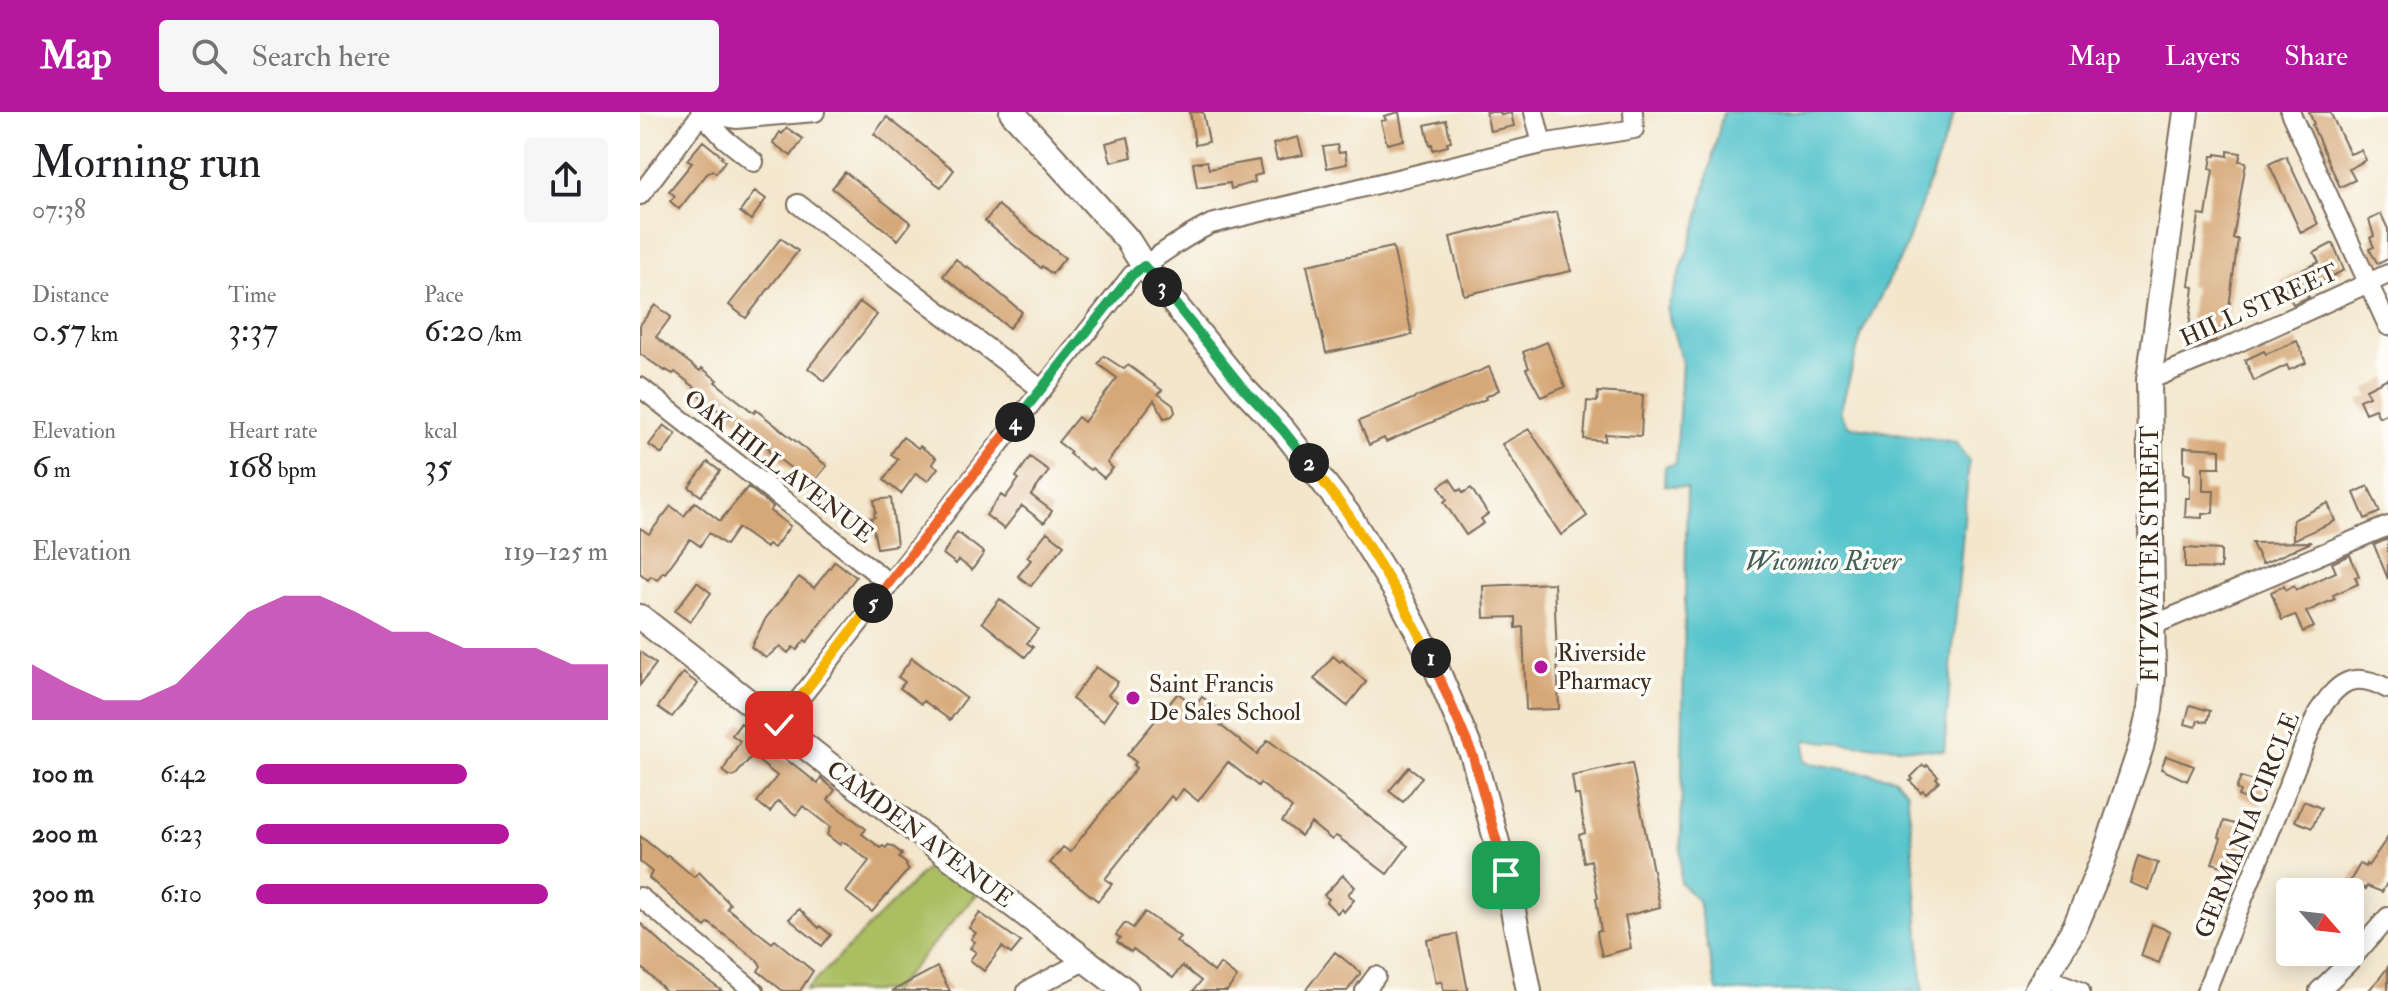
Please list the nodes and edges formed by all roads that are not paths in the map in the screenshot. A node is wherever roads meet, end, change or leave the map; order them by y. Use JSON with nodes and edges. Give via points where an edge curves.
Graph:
{"nodes":[{"id":1,"x":815,"y":112,"type":"edge"},
{"id":2,"x":1012,"y":112,"type":"edge"},
{"id":3,"x":1534,"y":112,"type":"edge"},
{"id":4,"x":2186,"y":112,"type":"edge"},
{"id":5,"x":2290,"y":112,"type":"edge"},
{"id":6,"x":701,"y":113,"type":"edge"},
{"id":7,"x":774,"y":114,"type":"edge"},
{"id":8,"x":1634,"y":121,"type":"edge"},
{"id":9,"x":1542,"y":144,"type":"junction"},
{"id":10,"x":754,"y":162,"type":"dead end"},
{"id":11,"x":640,"y":195,"type":"edge"},
{"id":12,"x":798,"y":204,"type":"dead end"},
{"id":13,"x":1144,"y":266,"type":"junction"},
{"id":14,"x":2388,"y":274,"type":"edge"},
{"id":15,"x":2368,"y":282,"type":"junction"},
{"id":16,"x":2388,"y":326,"type":"edge"},
{"id":17,"x":2149,"y":380,"type":"junction"},
{"id":18,"x":640,"y":387,"type":"edge"},
{"id":19,"x":1041,"y":389,"type":"junction"},
{"id":20,"x":2388,"y":526,"type":"edge"},
{"id":21,"x":889,"y":583,"type":"junction"},
{"id":22,"x":640,"y":617,"type":"edge"},
{"id":23,"x":2151,"y":626,"type":"junction"},
{"id":24,"x":2388,"y":689,"type":"edge"},
{"id":25,"x":779,"y":725,"type":"junction"},
{"id":26,"x":640,"y":897,"type":"edge"},
{"id":27,"x":2388,"y":917,"type":"edge"},
{"id":28,"x":1084,"y":961,"type":"junction"},
{"id":29,"x":2040,"y":984,"type":"edge"},
{"id":30,"x":2321,"y":990,"type":"edge"},
{"id":31,"x":754,"y":991,"type":"edge"},
{"id":32,"x":1027,"y":991,"type":"edge"},
{"id":33,"x":1126,"y":991,"type":"edge"},
{"id":34,"x":1529,"y":991,"type":"edge"},
{"id":35,"x":2080,"y":991,"type":"edge"},
{"id":36,"x":2206,"y":991,"type":"edge"}],
"edges":[{"from":1,"to":7,"type":"street"},
{"from":2,"to":13,"type":"street","via":[[1127,239]]},
{"from":3,"to":9,"type":"street"},
{"from":4,"to":17,"type":"street","name":"FITZWATER STREET"},
{"from":5,"to":15,"type":"street"},
{"from":6,"to":7,"type":"street","via":[[736,119]]},
{"from":6,"to":10,"type":"street"},
{"from":6,"to":11,"type":"street"},
{"from":8,"to":9,"type":"street"},
{"from":9,"to":13,"type":"street","via":[[1211,224]]},
{"from":12,"to":19,"type":"street"},
{"from":13,"to":19,"type":"street"},
{"from":13,"to":34,"type":"street","via":[[1348,514],[1407,612],[1473,756],[1506,875]]},
{"from":14,"to":15,"type":"street","name":"HILL STREET"},
{"from":15,"to":16,"type":"street"},
{"from":15,"to":17,"type":"street","name":"HILL STREET"},
{"from":17,"to":23,"type":"street","name":"FITZWATER STREET"},
{"from":18,"to":21,"type":"street","name":"OAK HILL AVENUE"},
{"from":19,"to":21,"type":"street"},
{"from":20,"to":23,"type":"street"},
{"from":21,"to":25,"type":"street"},
{"from":22,"to":25,"type":"street","name":"CAMDEN AVENUE"},
{"from":23,"to":29,"type":"street","name":"FITZWATER STREET","via":[[2153,675],[2141,747],[2075,927]]},
{"from":24,"to":36,"type":"street","name":"GERMANIA CIRCLE","via":[[2349,680],[2317,714]]},
{"from":25,"to":28,"type":"street","name":"CAMDEN AVENUE"},
{"from":26,"to":31,"type":"street"},
{"from":27,"to":30,"type":"street"},
{"from":28,"to":32,"type":"street"},
{"from":28,"to":33,"type":"street","name":"CAMDEN AVENUE"},
{"from":29,"to":35,"type":"street"}]}
